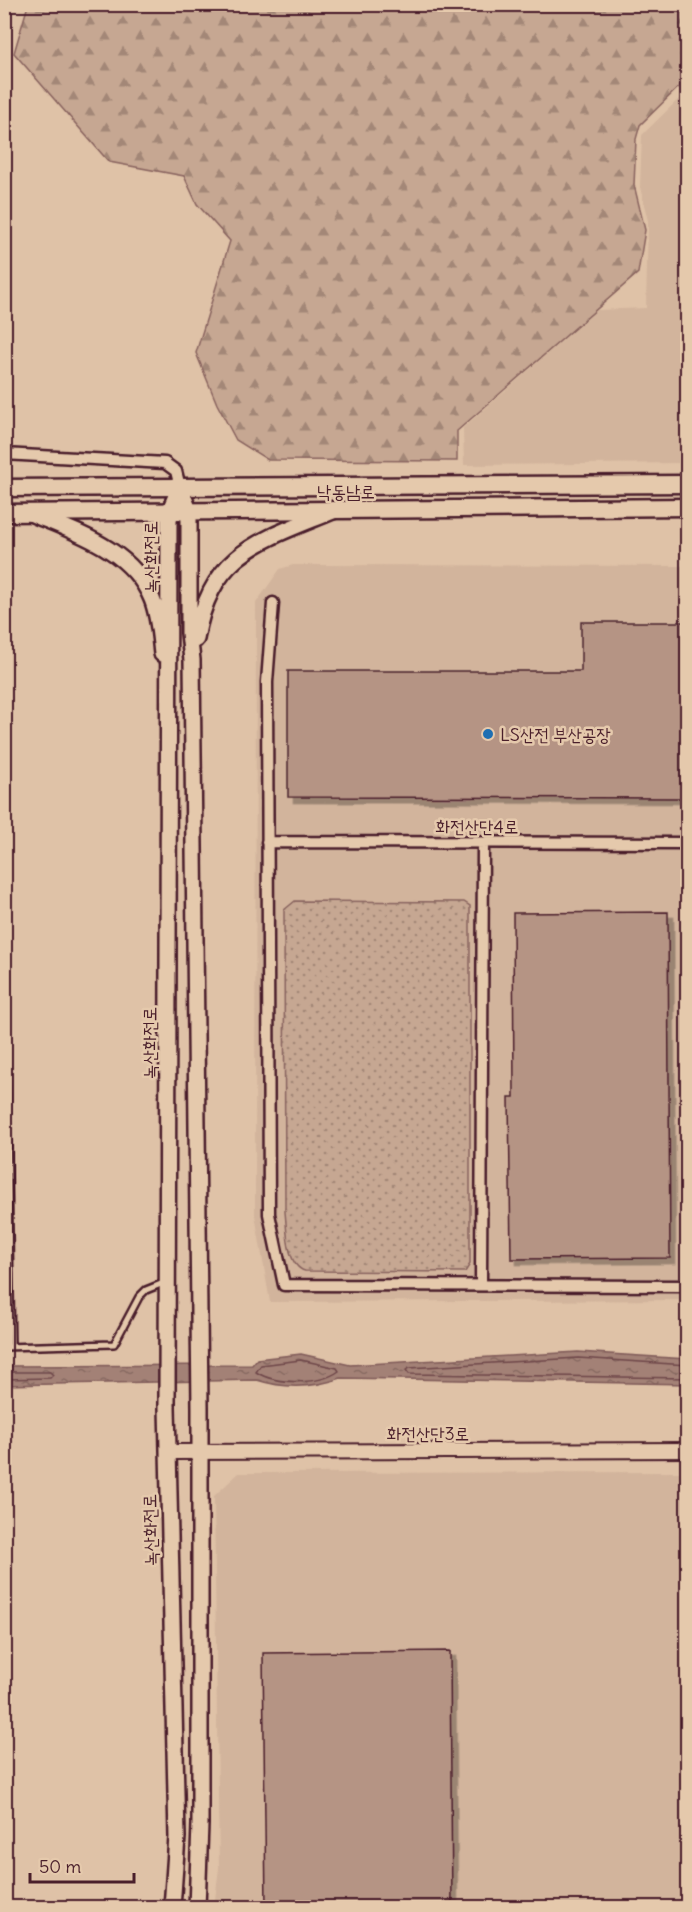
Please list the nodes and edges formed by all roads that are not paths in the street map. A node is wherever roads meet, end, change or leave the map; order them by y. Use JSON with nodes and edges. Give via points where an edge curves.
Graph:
{"nodes":[{"id":1,"x":4,"y":454,"type":"edge"},
{"id":2,"x":687,"y":484,"type":"edge"},
{"id":3,"x":180,"y":487,"type":"junction"},
{"id":4,"x":4,"y":488,"type":"edge"},
{"id":5,"x":687,"y":507,"type":"edge"},
{"id":6,"x":334,"y":510,"type":"junction"},
{"id":7,"x":189,"y":511,"type":"junction"},
{"id":8,"x":170,"y":512,"type":"junction"},
{"id":9,"x":4,"y":513,"type":"edge"},
{"id":10,"x":30,"y":513,"type":"junction"},
{"id":11,"x":273,"y":603,"type":"dead end"},
{"id":12,"x":192,"y":660,"type":"junction"},
{"id":13,"x":169,"y":700,"type":"junction"},
{"id":14,"x":267,"y":842,"type":"junction"},
{"id":15,"x":483,"y":843,"type":"junction"},
{"id":16,"x":687,"y":843,"type":"edge"},
{"id":17,"x":4,"y":950,"type":"edge"},
{"id":18,"x":167,"y":1282,"type":"junction"},
{"id":19,"x":481,"y":1286,"type":"junction"},
{"id":20,"x":687,"y":1286,"type":"edge"},
{"id":21,"x":8,"y":1347,"type":"edge"},
{"id":22,"x":687,"y":1450,"type":"edge"},
{"id":23,"x":168,"y":1452,"type":"junction"},
{"id":24,"x":200,"y":1452,"type":"junction"},
{"id":25,"x":172,"y":1908,"type":"edge"},
{"id":26,"x":196,"y":1908,"type":"edge"}],
"edges":[{"from":1,"to":3,"type":"street","via":[[165,463],[176,471]]},
{"from":2,"to":3,"type":"main road","name":"낙동남로"},
{"from":3,"to":4,"type":"main road","name":"낙동남로"},
{"from":3,"to":7,"type":"main road"},
{"from":3,"to":8,"type":"main road","name":"녹산화전로"},
{"from":5,"to":6,"type":"main road","name":"낙동남로"},
{"from":6,"to":7,"type":"main road","name":"낙동남로"},
{"from":6,"to":12,"type":"main road","via":[[263,540],[220,574],[202,609]]},
{"from":7,"to":8,"type":"main road","name":"낙동남로"},
{"from":7,"to":12,"type":"main road"},
{"from":8,"to":10,"type":"main road","name":"낙동남로"},
{"from":8,"to":13,"type":"main road","name":"녹산화전로"},
{"from":9,"to":10,"type":"main road","name":"낙동남로"},
{"from":10,"to":13,"type":"main road","via":[[97,542],[130,566],[144,583],[157,619]]},
{"from":11,"to":14,"type":"street","via":[[267,682]]},
{"from":12,"to":24,"type":"main road"},
{"from":13,"to":18,"type":"main road","name":"녹산화전로"},
{"from":14,"to":15,"type":"street","name":"화전산단4로"},
{"from":14,"to":19,"type":"street","via":[[269,1214],[284,1285]]},
{"from":15,"to":16,"type":"street","name":"화전산단4로"},
{"from":15,"to":19,"type":"street"},
{"from":17,"to":21,"type":"lane"},
{"from":18,"to":21,"type":"lane","via":[[146,1290],[114,1344]]},
{"from":18,"to":23,"type":"main road","name":"녹산화전로"},
{"from":19,"to":20,"type":"street"},
{"from":22,"to":24,"type":"street","name":"화전산단3로"},
{"from":23,"to":24,"type":"street","name":"화전산단3로"},
{"from":23,"to":25,"type":"main road","name":"녹산화전로","via":[[177,1837]]},
{"from":24,"to":26,"type":"main road","via":[[200,1824]]}]}
